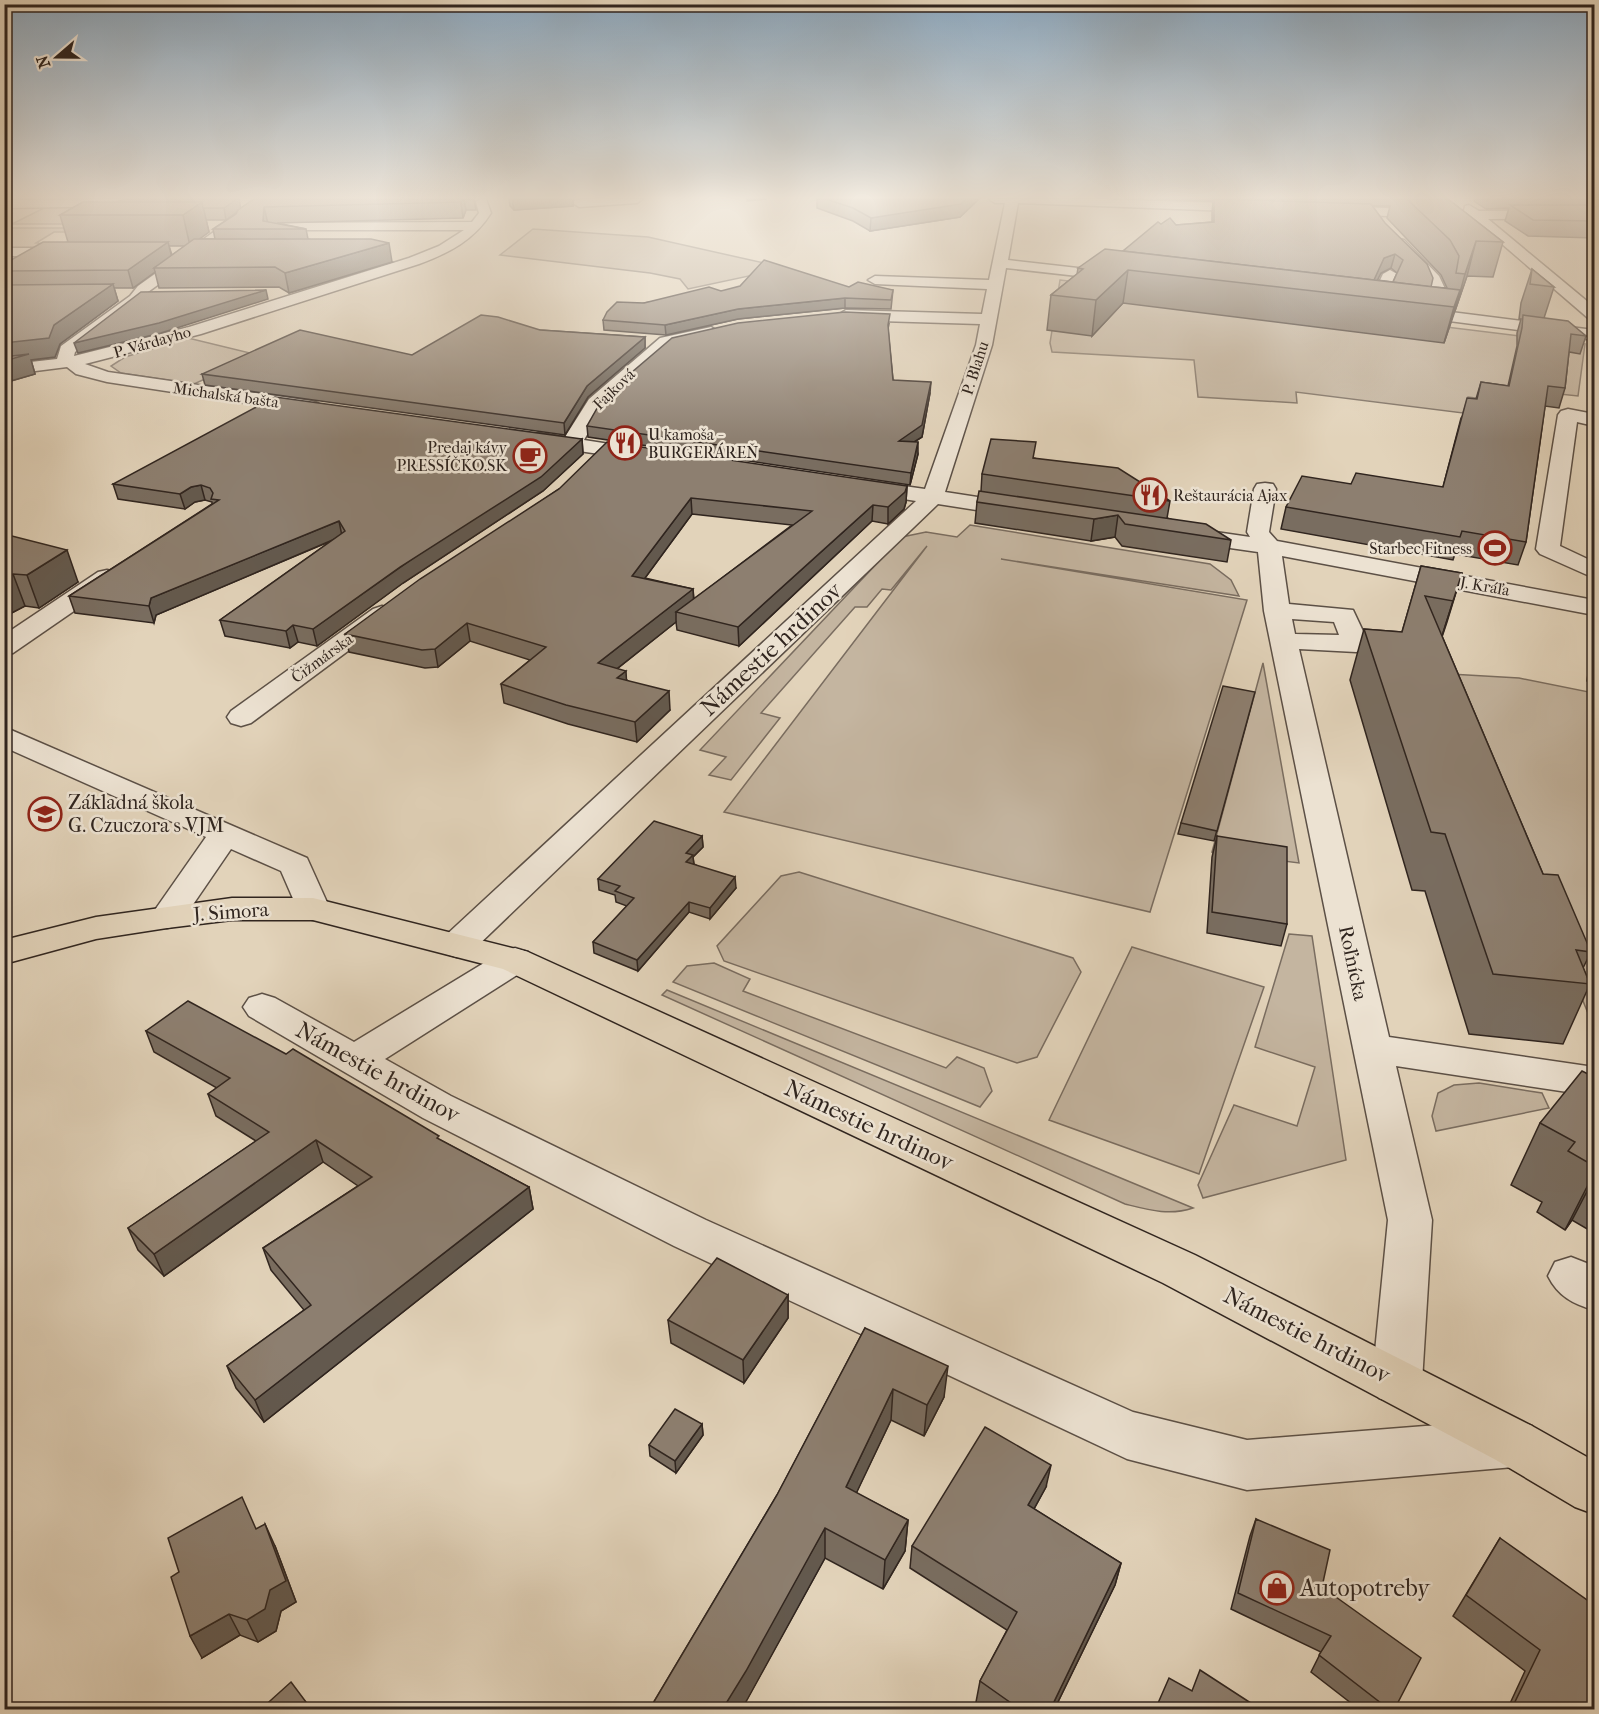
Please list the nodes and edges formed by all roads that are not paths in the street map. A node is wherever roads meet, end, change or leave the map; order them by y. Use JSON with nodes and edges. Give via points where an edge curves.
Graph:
{"nodes":[{"id":1,"x":157,"y":279,"type":"edge"},
{"id":2,"x":358,"y":279,"type":"joint"},
{"id":3,"x":997,"y":279,"type":"edge"},
{"id":4,"x":1389,"y":279,"type":"edge"},
{"id":5,"x":1433,"y":279,"type":"edge"},
{"id":6,"x":1552,"y":279,"type":"edge"},
{"id":7,"x":875,"y":280,"type":"dead end"},
{"id":8,"x":996,"y":285,"type":"junction"},
{"id":9,"x":117,"y":294,"type":"edge"},
{"id":10,"x":140,"y":294,"type":"junction"},
{"id":11,"x":162,"y":294,"type":"edge"},
{"id":12,"x":265,"y":294,"type":"edge"},
{"id":13,"x":311,"y":294,"type":"junction"},
{"id":14,"x":333,"y":301,"type":"dead end"},
{"id":15,"x":1434,"y":315,"type":"junction"},
{"id":16,"x":1594,"y":315,"type":"edge"},
{"id":17,"x":833,"y":316,"type":"edge"},
{"id":18,"x":988,"y":319,"type":"junction"},
{"id":19,"x":728,"y":328,"type":"edge"},
{"id":20,"x":1594,"y":335,"type":"edge"},
{"id":21,"x":643,"y":340,"type":"edge"},
{"id":22,"x":666,"y":342,"type":"junction"},
{"id":23,"x":70,"y":363,"type":"junction"},
{"id":24,"x":4,"y":370,"type":"edge"},
{"id":25,"x":334,"y":410,"type":"edge"},
{"id":26,"x":1594,"y":420,"type":"edge"},
{"id":27,"x":516,"y":435,"type":"edge"},
{"id":28,"x":571,"y":444,"type":"junction"},
{"id":29,"x":604,"y":448,"type":"junction"},
{"id":30,"x":672,"y":458,"type":"edge"},
{"id":31,"x":581,"y":471,"type":"edge"},
{"id":32,"x":843,"y":484,"type":"edge"},
{"id":33,"x":1265,"y":489,"type":"dead end"},
{"id":34,"x":933,"y":497,"type":"junction"},
{"id":35,"x":1041,"y":513,"type":"edge"},
{"id":36,"x":1166,"y":532,"type":"edge"},
{"id":37,"x":1269,"y":547,"type":"junction"},
{"id":38,"x":128,"y":562,"type":"edge"},
{"id":39,"x":1594,"y":571,"type":"edge"},
{"id":40,"x":404,"y":597,"type":"edge"},
{"id":41,"x":1594,"y":607,"type":"edge"},
{"id":42,"x":4,"y":647,"type":"edge"},
{"id":43,"x":241,"y":717,"type":"dead end"},
{"id":44,"x":4,"y":736,"type":"edge"},
{"id":45,"x":225,"y":833,"type":"junction"},
{"id":46,"x":313,"y":909,"type":"junction"},
{"id":47,"x":167,"y":917,"type":"junction"},
{"id":48,"x":457,"y":945,"type":"junction"},
{"id":49,"x":4,"y":952,"type":"edge"},
{"id":50,"x":515,"y":960,"type":"junction"},
{"id":51,"x":262,"y":1007,"type":"dead end"},
{"id":52,"x":1371,"y":1048,"type":"junction"},
{"id":53,"x":354,"y":1060,"type":"junction"},
{"id":54,"x":1594,"y":1081,"type":"edge"},
{"id":55,"x":1397,"y":1382,"type":"junction"},
{"id":56,"x":1514,"y":1443,"type":"junction"},
{"id":57,"x":1594,"y":1489,"type":"edge"}],
"edges":[{"from":1,"to":10,"type":"street"},
{"from":2,"to":13,"type":"street","name":"P. Várdayho"},
{"from":2,"to":14,"type":"street","via":[[382,284]]},
{"from":3,"to":8,"type":"street","name":"P. Blahu"},
{"from":4,"to":15,"type":"street","via":[[1381,308]]},
{"from":5,"to":15,"type":"street","via":[[1439,293]]},
{"from":6,"to":16,"type":"street"},
{"from":7,"to":8,"type":"street"},
{"from":8,"to":18,"type":"street","name":"P. Blahu"},
{"from":9,"to":10,"type":"street"},
{"from":10,"to":11,"type":"street"},
{"from":10,"to":23,"type":"street","via":[[67,350],[65,358]]},
{"from":12,"to":13,"type":"street"},
{"from":13,"to":23,"type":"street","name":"P. Várdayho","via":[[169,338]]},
{"from":15,"to":20,"type":"street"},
{"from":17,"to":18,"type":"street"},
{"from":18,"to":34,"type":"street","name":"P. Blahu","via":[[984,345]]},
{"from":19,"to":22,"type":"street","name":"Fajková"},
{"from":21,"to":22,"type":"street","name":"Fajková"},
{"from":22,"to":28,"type":"street","name":"Fajková","via":[[597,402]]},
{"from":23,"to":24,"type":"street","name":"Michalská bašta"},
{"from":23,"to":25,"type":"street","name":"Michalská bašta","via":[[107,377]]},
{"from":26,"to":39,"type":"street","via":[[1568,415],[1548,549]]},
{"from":27,"to":28,"type":"street"},
{"from":28,"to":29,"type":"street"},
{"from":29,"to":30,"type":"street"},
{"from":29,"to":31,"type":"street"},
{"from":32,"to":34,"type":"street"},
{"from":33,"to":37,"type":"street","name":"Roľnícka","via":[[1258,532]]},
{"from":34,"to":35,"type":"street"},
{"from":34,"to":48,"type":"street","name":"Námestie hrdinov","via":[[526,867]]},
{"from":36,"to":37,"type":"street"},
{"from":37,"to":41,"type":"street","name":"J. Kráľa"},
{"from":37,"to":52,"type":"street","name":"Roľnícka","via":[[1281,626]]},
{"from":38,"to":42,"type":"street"},
{"from":40,"to":43,"type":"street","name":"Čižmárska"},
{"from":44,"to":45,"type":"street"},
{"from":45,"to":46,"type":"street","via":[[295,865]]},
{"from":45,"to":47,"type":"street"},
{"from":46,"to":47,"type":"main road","name":"J. Simora","via":[[231,909]]},
{"from":46,"to":48,"type":"main road","name":"J. Simora"},
{"from":47,"to":49,"type":"main road","name":"J. Simora","via":[[96,928]]},
{"from":48,"to":50,"type":"main road","name":"Námestie hrdinov"},
{"from":50,"to":53,"type":"street"},
{"from":50,"to":55,"type":"main road","name":"Námestie hrdinov","via":[[1179,1269]]},
{"from":51,"to":53,"type":"street","name":"Námestie hrdinov"},
{"from":52,"to":54,"type":"street"},
{"from":52,"to":55,"type":"street","name":"Roľnícka","via":[[1410,1220]]},
{"from":53,"to":56,"type":"street","name":"Námestie hrdinov","via":[[437,1107],[690,1233],[1127,1435],[1247,1465]]},
{"from":55,"to":56,"type":"main road","name":"Námestie hrdinov"},
{"from":56,"to":57,"type":"main road"}]}
